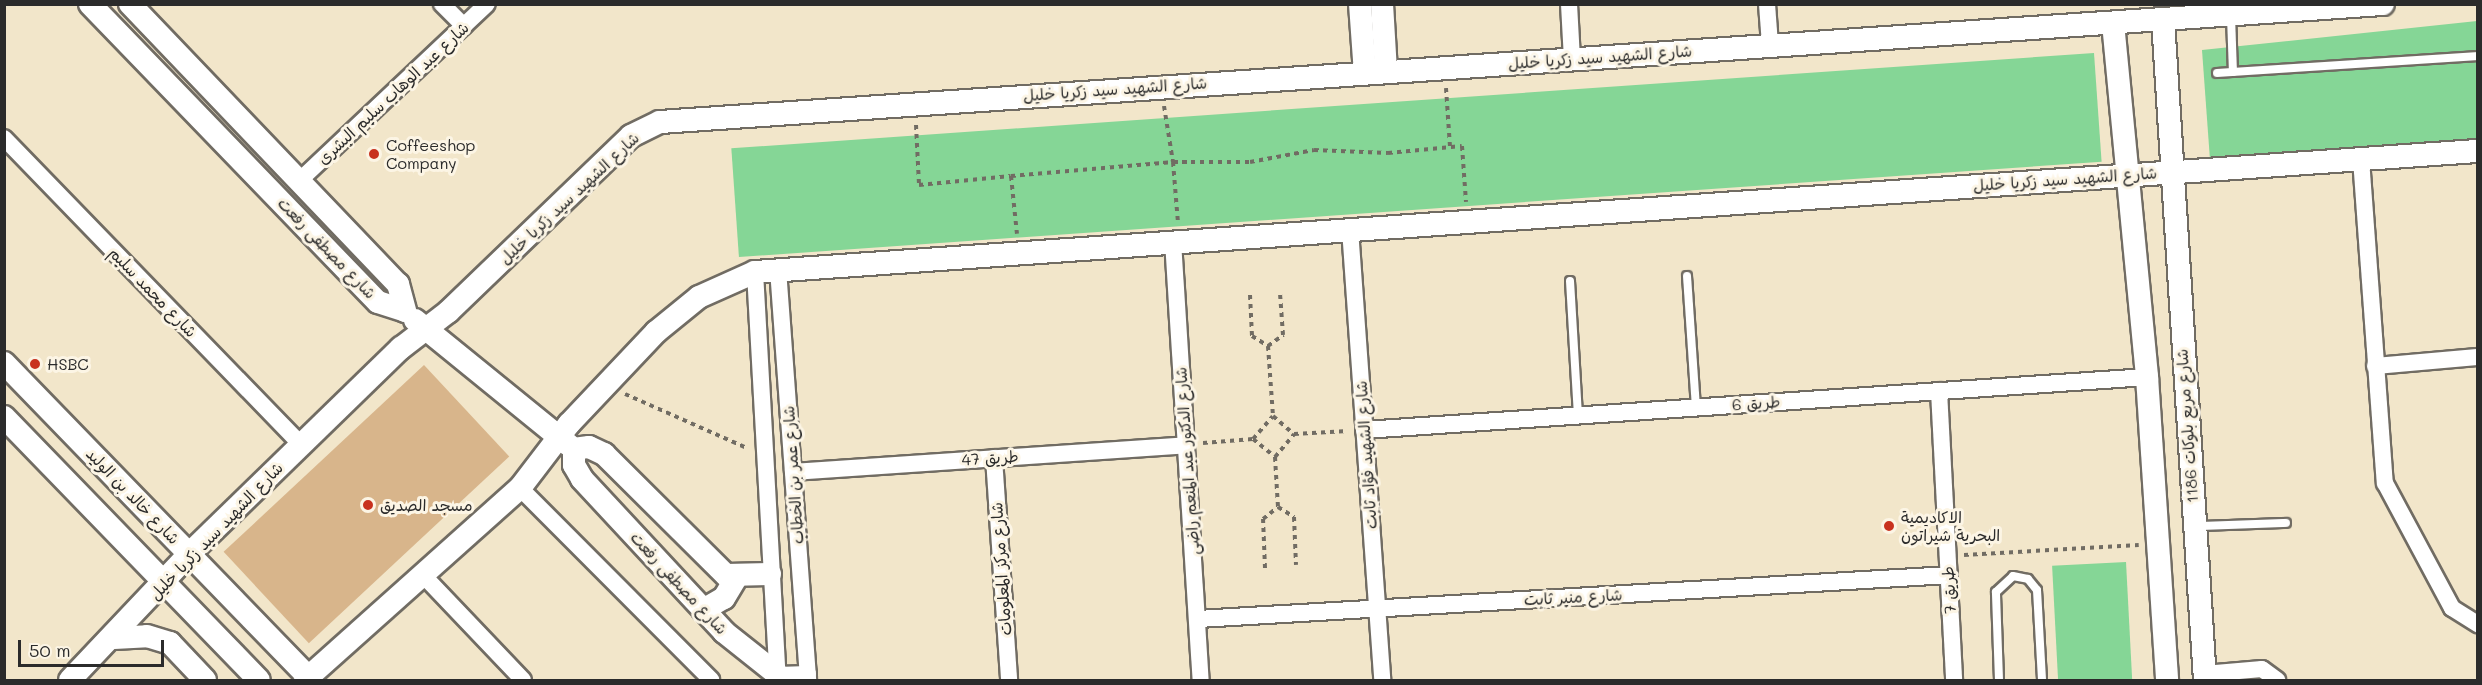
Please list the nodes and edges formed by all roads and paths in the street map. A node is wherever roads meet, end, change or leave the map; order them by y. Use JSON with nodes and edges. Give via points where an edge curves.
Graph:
{"nodes":[{"id":1,"x":90,"y":4,"type":"edge"},
{"id":2,"x":130,"y":4,"type":"edge"},
{"id":3,"x":441,"y":4,"type":"edge"},
{"id":4,"x":488,"y":4,"type":"edge"},
{"id":5,"x":1360,"y":4,"type":"edge"},
{"id":6,"x":1382,"y":4,"type":"edge"},
{"id":7,"x":1569,"y":4,"type":"edge"},
{"id":8,"x":1767,"y":4,"type":"edge"},
{"id":9,"x":2383,"y":4,"type":"edge"},
{"id":10,"x":2217,"y":12,"type":"edge"},
{"id":11,"x":2163,"y":20,"type":"junction"},
{"id":12,"x":2113,"y":23,"type":"junction"},
{"id":13,"x":464,"y":26,"type":"junction"},
{"id":14,"x":1770,"y":45,"type":"junction"},
{"id":15,"x":2478,"y":56,"type":"edge"},
{"id":16,"x":1572,"y":59,"type":"junction"},
{"id":17,"x":1444,"y":67,"type":"junction"},
{"id":18,"x":1376,"y":72,"type":"junction"},
{"id":19,"x":2234,"y":72,"type":"junction"},
{"id":20,"x":2217,"y":73,"type":"dead end"},
{"id":21,"x":1162,"y":86,"type":"junction"},
{"id":22,"x":915,"y":103,"type":"junction"},
{"id":23,"x":4,"y":138,"type":"edge"},
{"id":24,"x":1450,"y":147,"type":"junction"},
{"id":25,"x":2478,"y":151,"type":"edge"},
{"id":26,"x":2361,"y":159,"type":"junction"},
{"id":27,"x":1173,"y":162,"type":"junction"},
{"id":28,"x":2170,"y":172,"type":"junction"},
{"id":29,"x":2124,"y":175,"type":"junction"},
{"id":30,"x":1011,"y":176,"type":"junction"},
{"id":31,"x":300,"y":181,"type":"junction"},
{"id":32,"x":1468,"y":221,"type":"junction"},
{"id":33,"x":1350,"y":229,"type":"junction"},
{"id":34,"x":1176,"y":241,"type":"junction"},
{"id":35,"x":1018,"y":252,"type":"junction"},
{"id":36,"x":778,"y":269,"type":"junction"},
{"id":37,"x":755,"y":272,"type":"junction"},
{"id":38,"x":1687,"y":276,"type":"dead end"},
{"id":39,"x":1570,"y":281,"type":"dead end"},
{"id":40,"x":1280,"y":293,"type":"dead end"},
{"id":41,"x":1250,"y":295,"type":"dead end"},
{"id":42,"x":405,"y":311,"type":"junction"},
{"id":43,"x":427,"y":329,"type":"junction"},
{"id":44,"x":1268,"y":346,"type":"junction"},
{"id":45,"x":2478,"y":357,"type":"edge"},
{"id":46,"x":4,"y":363,"type":"edge"},
{"id":47,"x":2375,"y":366,"type":"junction"},
{"id":48,"x":2147,"y":377,"type":"junction"},
{"id":49,"x":605,"y":386,"type":"junction"},
{"id":50,"x":1939,"y":391,"type":"junction"},
{"id":51,"x":1696,"y":407,"type":"junction"},
{"id":52,"x":1578,"y":415,"type":"junction"},
{"id":53,"x":1273,"y":416,"type":"junction"},
{"id":54,"x":4,"y":417,"type":"edge"},
{"id":55,"x":1364,"y":430,"type":"junction"},
{"id":56,"x":1294,"y":434,"type":"junction"},
{"id":57,"x":1253,"y":439,"type":"junction"},
{"id":58,"x":566,"y":443,"type":"junction"},
{"id":59,"x":302,"y":445,"type":"junction"},
{"id":60,"x":1186,"y":445,"type":"junction"},
{"id":61,"x":764,"y":456,"type":"junction"},
{"id":62,"x":1275,"y":457,"type":"junction"},
{"id":63,"x":993,"y":458,"type":"junction"},
{"id":64,"x":793,"y":471,"type":"junction"},
{"id":65,"x":520,"y":488,"type":"junction"},
{"id":66,"x":1278,"y":507,"type":"junction"},
{"id":67,"x":2286,"y":523,"type":"dead end"},
{"id":68,"x":2194,"y":526,"type":"junction"},
{"id":69,"x":2158,"y":544,"type":"junction"},
{"id":70,"x":189,"y":554,"type":"junction"},
{"id":71,"x":1948,"y":556,"type":"junction"},
{"id":72,"x":1296,"y":565,"type":"dead end"},
{"id":73,"x":1265,"y":568,"type":"dead end"},
{"id":74,"x":770,"y":574,"type":"junction"},
{"id":75,"x":423,"y":575,"type":"junction"},
{"id":76,"x":1948,"y":575,"type":"junction"},
{"id":77,"x":736,"y":578,"type":"junction"},
{"id":78,"x":164,"y":583,"type":"junction"},
{"id":79,"x":1377,"y":609,"type":"junction"},
{"id":80,"x":703,"y":610,"type":"junction"},
{"id":81,"x":1197,"y":619,"type":"junction"},
{"id":82,"x":2478,"y":624,"type":"edge"},
{"id":83,"x":114,"y":638,"type":"junction"},
{"id":84,"x":808,"y":677,"type":"edge"},
{"id":85,"x":2205,"y":677,"type":"edge"},
{"id":86,"x":778,"y":678,"type":"edge"},
{"id":87,"x":308,"y":680,"type":"edge"},
{"id":88,"x":70,"y":681,"type":"edge"},
{"id":89,"x":205,"y":681,"type":"edge"},
{"id":90,"x":259,"y":681,"type":"edge"},
{"id":91,"x":523,"y":681,"type":"edge"},
{"id":92,"x":711,"y":681,"type":"edge"},
{"id":93,"x":1009,"y":681,"type":"edge"},
{"id":94,"x":1202,"y":681,"type":"edge"},
{"id":95,"x":1382,"y":681,"type":"edge"},
{"id":96,"x":1954,"y":681,"type":"edge"},
{"id":97,"x":1999,"y":681,"type":"edge"},
{"id":98,"x":2042,"y":681,"type":"edge"},
{"id":99,"x":2167,"y":681,"type":"edge"},
{"id":100,"x":2277,"y":681,"type":"edge"}],
"edges":[{"from":1,"to":42,"type":"street","name":"شارع مصطفى رفعت","via":[[378,302]]},
{"from":2,"to":31,"type":"street","name":"شارع مصطفى رفعت"},
{"from":3,"to":13,"type":"street"},
{"from":4,"to":13,"type":"street","name":"شارع عبد الوهاب سليم البشرى"},
{"from":5,"to":18,"type":"street"},
{"from":6,"to":18,"type":"street"},
{"from":7,"to":16,"type":"street"},
{"from":8,"to":14,"type":"street"},
{"from":9,"to":10,"type":"street","name":"شارع الشهيد سيد زكريا خليل"},
{"from":10,"to":11,"type":"street","name":"شارع الشهيد سيد زكريا خليل"},
{"from":10,"to":19,"type":"lane"},
{"from":11,"to":12,"type":"street","name":"شارع الشهيد سيد زكريا خليل"},
{"from":11,"to":28,"type":"street","name":"شارع مربع بلوكات 1186"},
{"from":12,"to":14,"type":"street","name":"شارع الشهيد سيد زكريا خليل"},
{"from":12,"to":29,"type":"street"},
{"from":13,"to":31,"type":"street","name":"شارع عبد الوهاب سليم البشرى"},
{"from":14,"to":16,"type":"street","name":"شارع الشهيد سيد زكريا خليل"},
{"from":15,"to":19,"type":"lane"},
{"from":16,"to":17,"type":"street","name":"شارع الشهيد سيد زكريا خليل"},
{"from":17,"to":18,"type":"street","name":"شارع الشهيد سيد زكريا خليل"},
{"from":17,"to":24,"type":"path"},
{"from":18,"to":21,"type":"street","name":"شارع الشهيد سيد زكريا خليل"},
{"from":19,"to":20,"type":"lane"},
{"from":21,"to":22,"type":"street","name":"شارع الشهيد سيد زكريا خليل"},
{"from":21,"to":27,"type":"path"},
{"from":22,"to":30,"type":"path","via":[[919,185]]},
{"from":22,"to":43,"type":"street","name":"شارع الشهيد سيد زكريا خليل","via":[[683,118],[645,128]]},
{"from":23,"to":59,"type":"street","name":"شارع محمد سليم"},
{"from":24,"to":27,"type":"path","via":[[1388,153],[1314,150],[1250,162]]},
{"from":24,"to":32,"type":"path","via":[[1462,146]]},
{"from":25,"to":26,"type":"street","name":"شارع الشهيد سيد زكريا خليل"},
{"from":26,"to":28,"type":"street","name":"شارع الشهيد سيد زكريا خليل"},
{"from":26,"to":47,"type":"street"},
{"from":27,"to":30,"type":"path"},
{"from":27,"to":34,"type":"path"},
{"from":28,"to":29,"type":"street","name":"شارع الشهيد سيد زكريا خليل"},
{"from":28,"to":68,"type":"street","name":"شارع مربع بلوكات 1186"},
{"from":29,"to":32,"type":"street","name":"شارع الشهيد سيد زكريا خليل"},
{"from":29,"to":48,"type":"street"},
{"from":30,"to":35,"type":"path"},
{"from":31,"to":42,"type":"street","name":"شارع مصطفى رفعت","via":[[398,284]]},
{"from":32,"to":33,"type":"street","name":"شارع الشهيد سيد زكريا خليل"},
{"from":33,"to":34,"type":"street","name":"شارع الشهيد سيد زكريا خليل"},
{"from":33,"to":55,"type":"street","name":"شارع الشهيد فؤاد ثابت"},
{"from":34,"to":35,"type":"street","name":"شارع الشهيد سيد زكريا خليل"},
{"from":34,"to":60,"type":"street","name":"شارع الدكتور عبد المنعم راضى"},
{"from":35,"to":36,"type":"street","name":"شارع الشهيد سيد زكريا خليل"},
{"from":36,"to":37,"type":"street","name":"شارع الشهيد سيد زكريا خليل"},
{"from":36,"to":64,"type":"street","name":"شارع عمر بن الخطاب"},
{"from":37,"to":49,"type":"street","name":"شارع الشهيد سيد زكريا خليل","via":[[720,286],[679,312]]},
{"from":37,"to":61,"type":"street","name":"شارع عمر بن الخطاب"},
{"from":38,"to":51,"type":"lane"},
{"from":39,"to":52,"type":"lane"},
{"from":40,"to":44,"type":"path","via":[[1283,335]]},
{"from":41,"to":44,"type":"path","via":[[1252,336]]},
{"from":42,"to":43,"type":"street"},
{"from":43,"to":58,"type":"street"},
{"from":43,"to":59,"type":"street","name":"شارع الشهيد سيد زكريا خليل"},
{"from":44,"to":53,"type":"path"},
{"from":45,"to":47,"type":"street"},
{"from":46,"to":70,"type":"street","name":"شارع خالد بن الوليد"},
{"from":47,"to":82,"type":"street","via":[[2389,492],[2452,608]]},
{"from":48,"to":50,"type":"street","name":"طريق 6"},
{"from":48,"to":69,"type":"street"},
{"from":49,"to":58,"type":"street","name":"شارع الشهيد سيد زكريا خليل"},
{"from":49,"to":61,"type":"path"},
{"from":50,"to":51,"type":"street","name":"طريق 6"},
{"from":50,"to":71,"type":"street","name":"طريق 7"},
{"from":51,"to":52,"type":"street","name":"طريق 6"},
{"from":52,"to":55,"type":"street","name":"طريق 6"},
{"from":53,"to":56,"type":"path"},
{"from":53,"to":57,"type":"path"},
{"from":54,"to":78,"type":"street"},
{"from":55,"to":56,"type":"path"},
{"from":55,"to":79,"type":"street","name":"شارع الشهيد فؤاد ثابت"},
{"from":56,"to":62,"type":"path"},
{"from":57,"to":60,"type":"path"},
{"from":57,"to":62,"type":"path"},
{"from":58,"to":65,"type":"street","name":"شارع الشهيد سيد زكريا خليل"},
{"from":58,"to":77,"type":"street","via":[[604,454],[714,567]]},
{"from":58,"to":80,"type":"street","name":"شارع مصطفى رفعت","via":[[577,473]]},
{"from":59,"to":70,"type":"street","name":"شارع الشهيد سيد زكريا خليل"},
{"from":60,"to":63,"type":"street","name":"طريق 47"},
{"from":60,"to":81,"type":"street","name":"شارع الدكتور عبد المنعم راضى"},
{"from":61,"to":74,"type":"street","name":"شارع عمر بن الخطاب"},
{"from":62,"to":66,"type":"path"},
{"from":63,"to":64,"type":"street","name":"طريق 47"},
{"from":63,"to":93,"type":"street","name":"شارع مركز المعلومات"},
{"from":64,"to":84,"type":"street","name":"شارع عمر بن الخطاب"},
{"from":65,"to":75,"type":"street","name":"شارع الشهيد سيد زكريا خليل"},
{"from":65,"to":92,"type":"street"},
{"from":66,"to":72,"type":"path","via":[[1294,517]]},
{"from":66,"to":73,"type":"path","via":[[1263,519]]},
{"from":67,"to":68,"type":"lane"},
{"from":68,"to":85,"type":"street","name":"شارع مربع بلوكات 1186"},
{"from":69,"to":71,"type":"path"},
{"from":69,"to":99,"type":"street"},
{"from":70,"to":78,"type":"street","name":"شارع الشهيد سيد زكريا خليل"},
{"from":70,"to":87,"type":"street","name":"شارع خالد بن الوليد"},
{"from":71,"to":76,"type":"street","name":"طريق 7"},
{"from":74,"to":77,"type":"street"},
{"from":74,"to":86,"type":"street","name":"شارع عمر بن الخطاب"},
{"from":75,"to":87,"type":"street","name":"شارع الشهيد سيد زكريا خليل"},
{"from":75,"to":91,"type":"street"},
{"from":76,"to":79,"type":"street","name":"شارع منير ثابت"},
{"from":76,"to":96,"type":"street","name":"طريق 7"},
{"from":77,"to":80,"type":"street","via":[[724,598]]},
{"from":78,"to":83,"type":"street","name":"شارع الشهيد سيد زكريا خليل"},
{"from":78,"to":90,"type":"street"},
{"from":79,"to":81,"type":"street","name":"شارع منير ثابت"},
{"from":79,"to":95,"type":"street","name":"شارع الشهيد فؤاد ثابت"},
{"from":80,"to":86,"type":"street","name":"شارع مصطفى رفعت"},
{"from":81,"to":94,"type":"street","name":"شارع الدكتور عبد المنعم راضى"},
{"from":83,"to":88,"type":"street","name":"شارع الشهيد سيد زكريا خليل"},
{"from":83,"to":89,"type":"street","via":[[147,636],[170,643]]},
{"from":84,"to":86,"type":"street"},
{"from":85,"to":100,"type":"street","via":[[2262,669]]},
{"from":97,"to":98,"type":"lane","via":[[1996,592],[2013,576],[2028,579],[2037,590]]}]}
